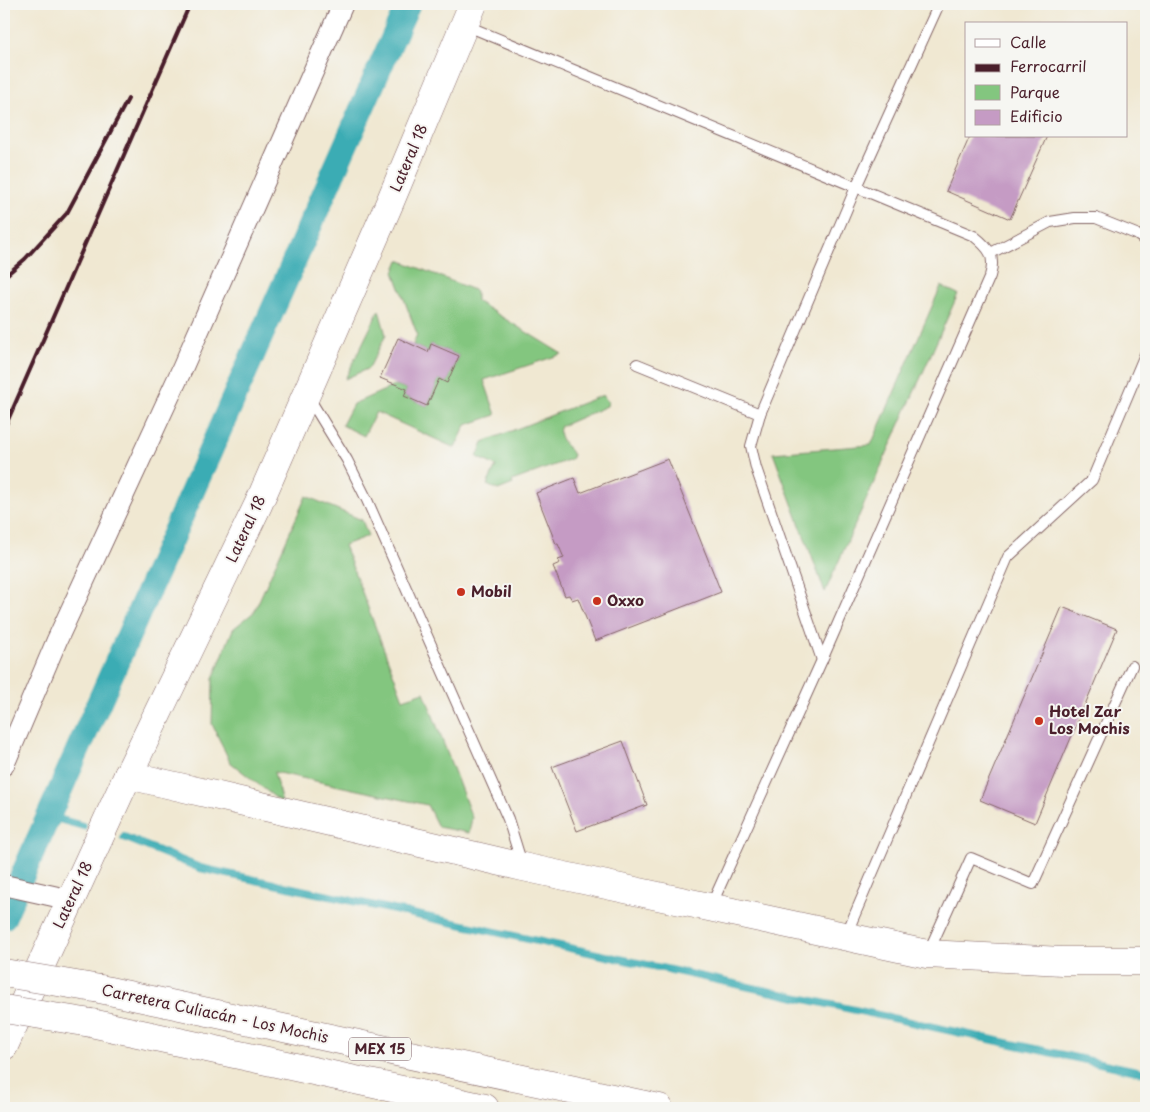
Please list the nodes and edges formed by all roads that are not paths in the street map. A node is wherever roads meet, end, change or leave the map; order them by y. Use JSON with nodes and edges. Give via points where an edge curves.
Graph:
{"nodes":[{"id":1,"x":343,"y":4,"type":"edge"},
{"id":2,"x":939,"y":4,"type":"edge"},
{"id":3,"x":469,"y":14,"type":"edge"},
{"id":4,"x":856,"y":186,"type":"junction"},
{"id":5,"x":1146,"y":241,"type":"edge"},
{"id":6,"x":991,"y":253,"type":"junction"},
{"id":7,"x":1146,"y":352,"type":"edge"},
{"id":8,"x":637,"y":364,"type":"dead end"},
{"id":9,"x":306,"y":395,"type":"junction"},
{"id":10,"x":760,"y":414,"type":"junction"},
{"id":11,"x":822,"y":660,"type":"junction"},
{"id":12,"x":1132,"y":666,"type":"dead end"},
{"id":13,"x":4,"y":765,"type":"edge"},
{"id":14,"x":128,"y":775,"type":"junction"},
{"id":15,"x":523,"y":867,"type":"junction"},
{"id":16,"x":4,"y":886,"type":"edge"},
{"id":17,"x":61,"y":898,"type":"junction"},
{"id":18,"x":711,"y":906,"type":"junction"},
{"id":19,"x":845,"y":936,"type":"junction"},
{"id":20,"x":927,"y":954,"type":"junction"},
{"id":21,"x":1146,"y":961,"type":"edge"},
{"id":22,"x":4,"y":973,"type":"edge"},
{"id":23,"x":4,"y":1009,"type":"edge"},
{"id":24,"x":4,"y":1046,"type":"edge"},
{"id":25,"x":484,"y":1108,"type":"edge"},
{"id":26,"x":659,"y":1108,"type":"edge"}],
"edges":[{"from":1,"to":13,"type":"street"},
{"from":2,"to":4,"type":"lane"},
{"from":3,"to":4,"type":"lane"},
{"from":3,"to":9,"type":"main road","name":"Lateral 18"},
{"from":4,"to":6,"type":"lane","via":[[974,236]]},
{"from":4,"to":10,"type":"lane"},
{"from":5,"to":6,"type":"lane","via":[[1096,218],[1075,218],[1050,222]]},
{"from":6,"to":11,"type":"lane","via":[[993,265],[990,276]]},
{"from":7,"to":19,"type":"lane","via":[[1092,480],[1008,557]]},
{"from":8,"to":10,"type":"lane"},
{"from":9,"to":14,"type":"main road","name":"Lateral 18","via":[[258,505]]},
{"from":9,"to":15,"type":"lane","via":[[347,460],[367,500],[508,819]]},
{"from":10,"to":11,"type":"lane","via":[[751,446],[756,468]]},
{"from":11,"to":18,"type":"lane"},
{"from":12,"to":20,"type":"lane","via":[[1033,884],[971,858]]},
{"from":14,"to":15,"type":"main road"},
{"from":14,"to":17,"type":"main road","name":"Lateral 18"},
{"from":15,"to":18,"type":"main road"},
{"from":16,"to":17,"type":"street"},
{"from":17,"to":24,"type":"main road","name":"Lateral 18"},
{"from":18,"to":19,"type":"main road"},
{"from":19,"to":20,"type":"main road"},
{"from":20,"to":21,"type":"main road","via":[[1062,961]]},
{"from":22,"to":26,"type":"main road","name":"Carretera Culiacán - Los Mochis","number":"MEX 15","bridge":true,"via":[[100,989]]},
{"from":23,"to":25,"type":"main road","number":"MEX 15","bridge":true,"via":[[91,1023]]}]}
